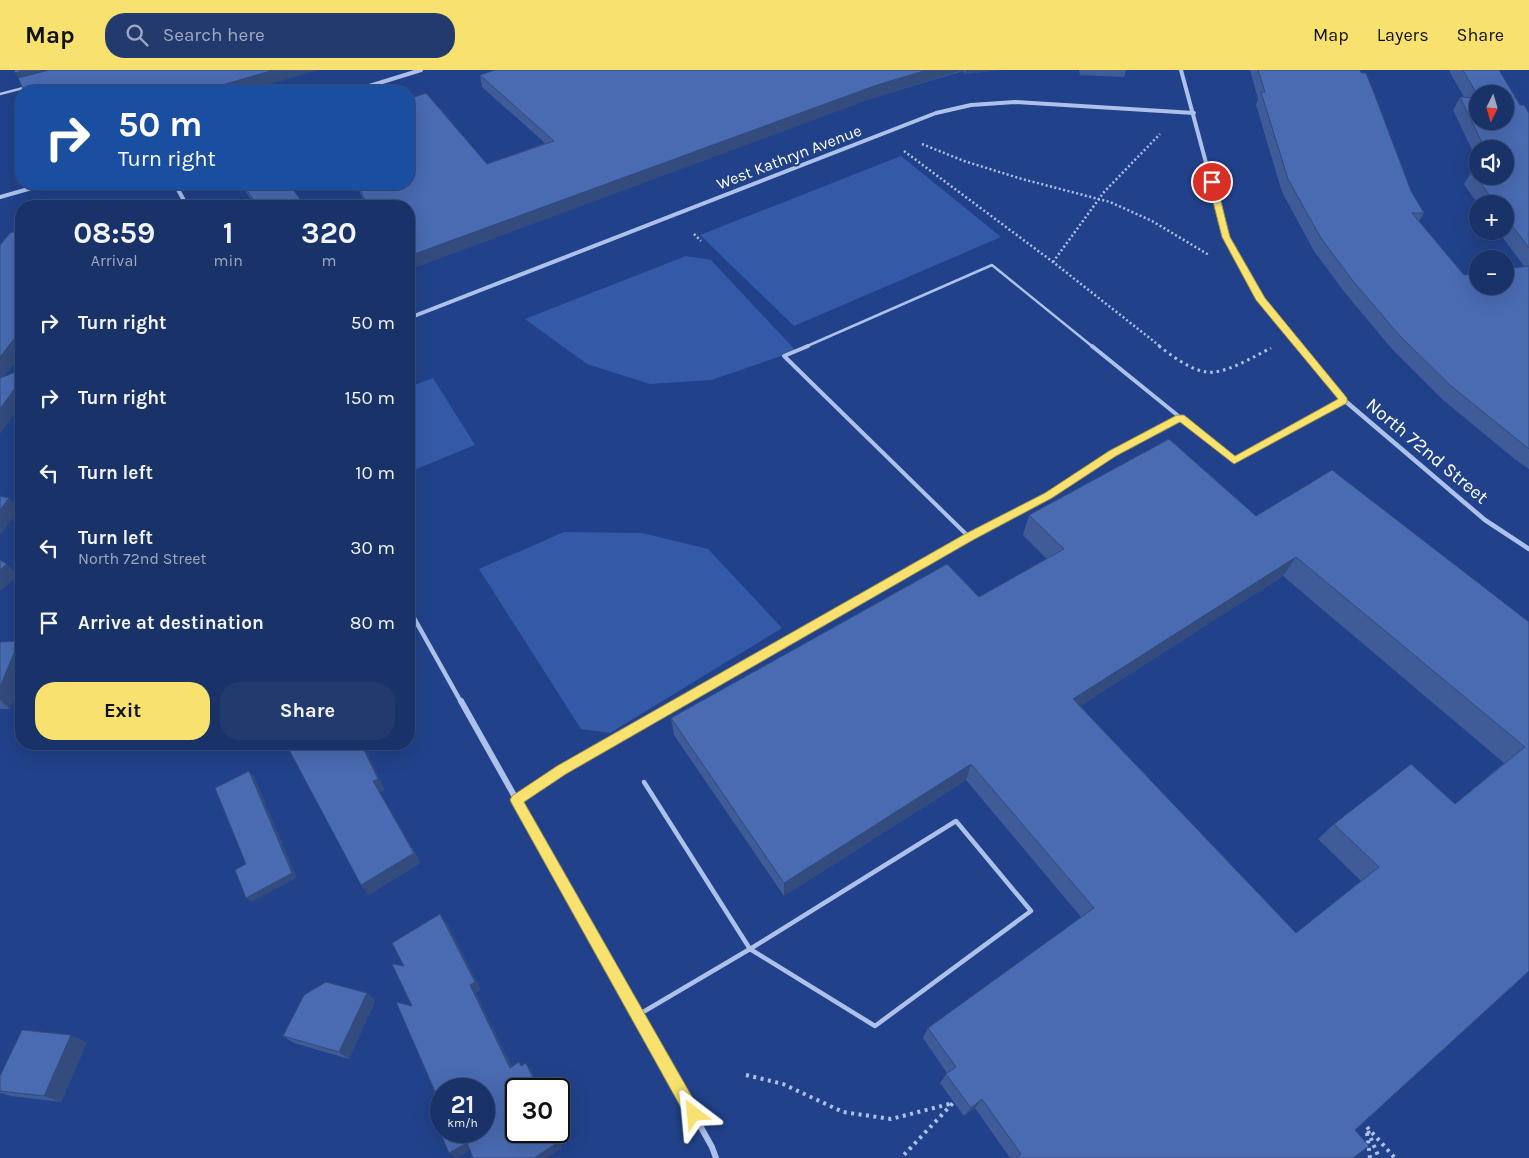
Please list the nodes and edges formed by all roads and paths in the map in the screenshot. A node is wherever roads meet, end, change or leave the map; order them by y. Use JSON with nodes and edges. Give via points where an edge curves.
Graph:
{"nodes":[{"id":1,"x":421,"y":70,"type":"edge"},
{"id":2,"x":1181,"y":70,"type":"edge"},
{"id":3,"x":35,"y":84,"type":"edge"},
{"id":4,"x":32,"y":85,"type":"edge"},
{"id":5,"x":372,"y":85,"type":"edge"},
{"id":6,"x":15,"y":90,"type":"edge"},
{"id":7,"x":0,"y":94,"type":"edge"},
{"id":8,"x":1194,"y":113,"type":"junction"},
{"id":9,"x":1161,"y":133,"type":"dead end"},
{"id":10,"x":922,"y":144,"type":"dead end"},
{"id":11,"x":904,"y":151,"type":"dead end"},
{"id":12,"x":25,"y":190,"type":"edge"},
{"id":13,"x":0,"y":197,"type":"edge"},
{"id":14,"x":1099,"y":199,"type":"junction"},
{"id":15,"x":694,"y":234,"type":"dead end"},
{"id":16,"x":701,"y":241,"type":"dead end"},
{"id":17,"x":1212,"y":257,"type":"dead end"},
{"id":18,"x":1053,"y":262,"type":"junction"},
{"id":19,"x":415,"y":316,"type":"edge"},
{"id":20,"x":1272,"y":348,"type":"dead end"},
{"id":21,"x":1344,"y":400,"type":"junction"},
{"id":22,"x":1181,"y":417,"type":"junction"},
{"id":23,"x":969,"y":537,"type":"junction"},
{"id":24,"x":1529,"y":549,"type":"edge"},
{"id":25,"x":415,"y":620,"type":"edge"},
{"id":26,"x":644,"y":782,"type":"dead end"},
{"id":27,"x":516,"y":800,"type":"junction"},
{"id":28,"x":750,"y":949,"type":"junction"},
{"id":29,"x":638,"y":1015,"type":"junction"},
{"id":30,"x":746,"y":1075,"type":"dead end"},
{"id":31,"x":1367,"y":1127,"type":"junction"},
{"id":32,"x":716,"y":1158,"type":"edge"},
{"id":33,"x":901,"y":1158,"type":"edge"},
{"id":34,"x":1370,"y":1158,"type":"edge"},
{"id":35,"x":1379,"y":1158,"type":"edge"},
{"id":36,"x":1395,"y":1158,"type":"edge"}],
"edges":[{"from":1,"to":5,"type":"street"},
{"from":2,"to":8,"type":"street","name":"North 72nd Street"},
{"from":3,"to":4,"type":"lane"},
{"from":6,"to":7,"type":"lane"},
{"from":8,"to":19,"type":"street","name":"West Kathryn Avenue","via":[[1015,102],[972,105],[936,113]]},
{"from":8,"to":21,"type":"street","name":"North 72nd Street","via":[[1226,237],[1261,300]]},
{"from":9,"to":14,"type":"path"},
{"from":10,"to":14,"type":"path","via":[[964,161]]},
{"from":11,"to":18,"type":"path"},
{"from":12,"to":13,"type":"street"},
{"from":14,"to":17,"type":"path","via":[[1152,221]]},
{"from":14,"to":18,"type":"path"},
{"from":15,"to":16,"type":"path"},
{"from":18,"to":20,"type":"path","via":[[1176,359],[1207,372],[1234,367]]},
{"from":21,"to":22,"type":"lane","via":[[1234,461]]},
{"from":21,"to":24,"type":"street","name":"North 72nd Street","via":[[1485,520]]},
{"from":22,"to":23,"type":"lane","via":[[1113,453],[1048,496]]},
{"from":22,"to":23,"type":"lane","via":[[992,265],[784,356]]},
{"from":23,"to":27,"type":"lane","via":[[562,770]]},
{"from":25,"to":27,"type":"street"},
{"from":26,"to":28,"type":"lane"},
{"from":27,"to":29,"type":"street"},
{"from":28,"to":28,"type":"lane","via":[[956,821],[1032,911],[875,1026]]},
{"from":28,"to":29,"type":"lane"},
{"from":29,"to":32,"type":"street"},
{"from":30,"to":33,"type":"path","via":[[782,1084],[843,1112],[890,1119],[953,1103]]},
{"from":31,"to":34,"type":"path"},
{"from":31,"to":35,"type":"path"},
{"from":31,"to":36,"type":"path"}]}
